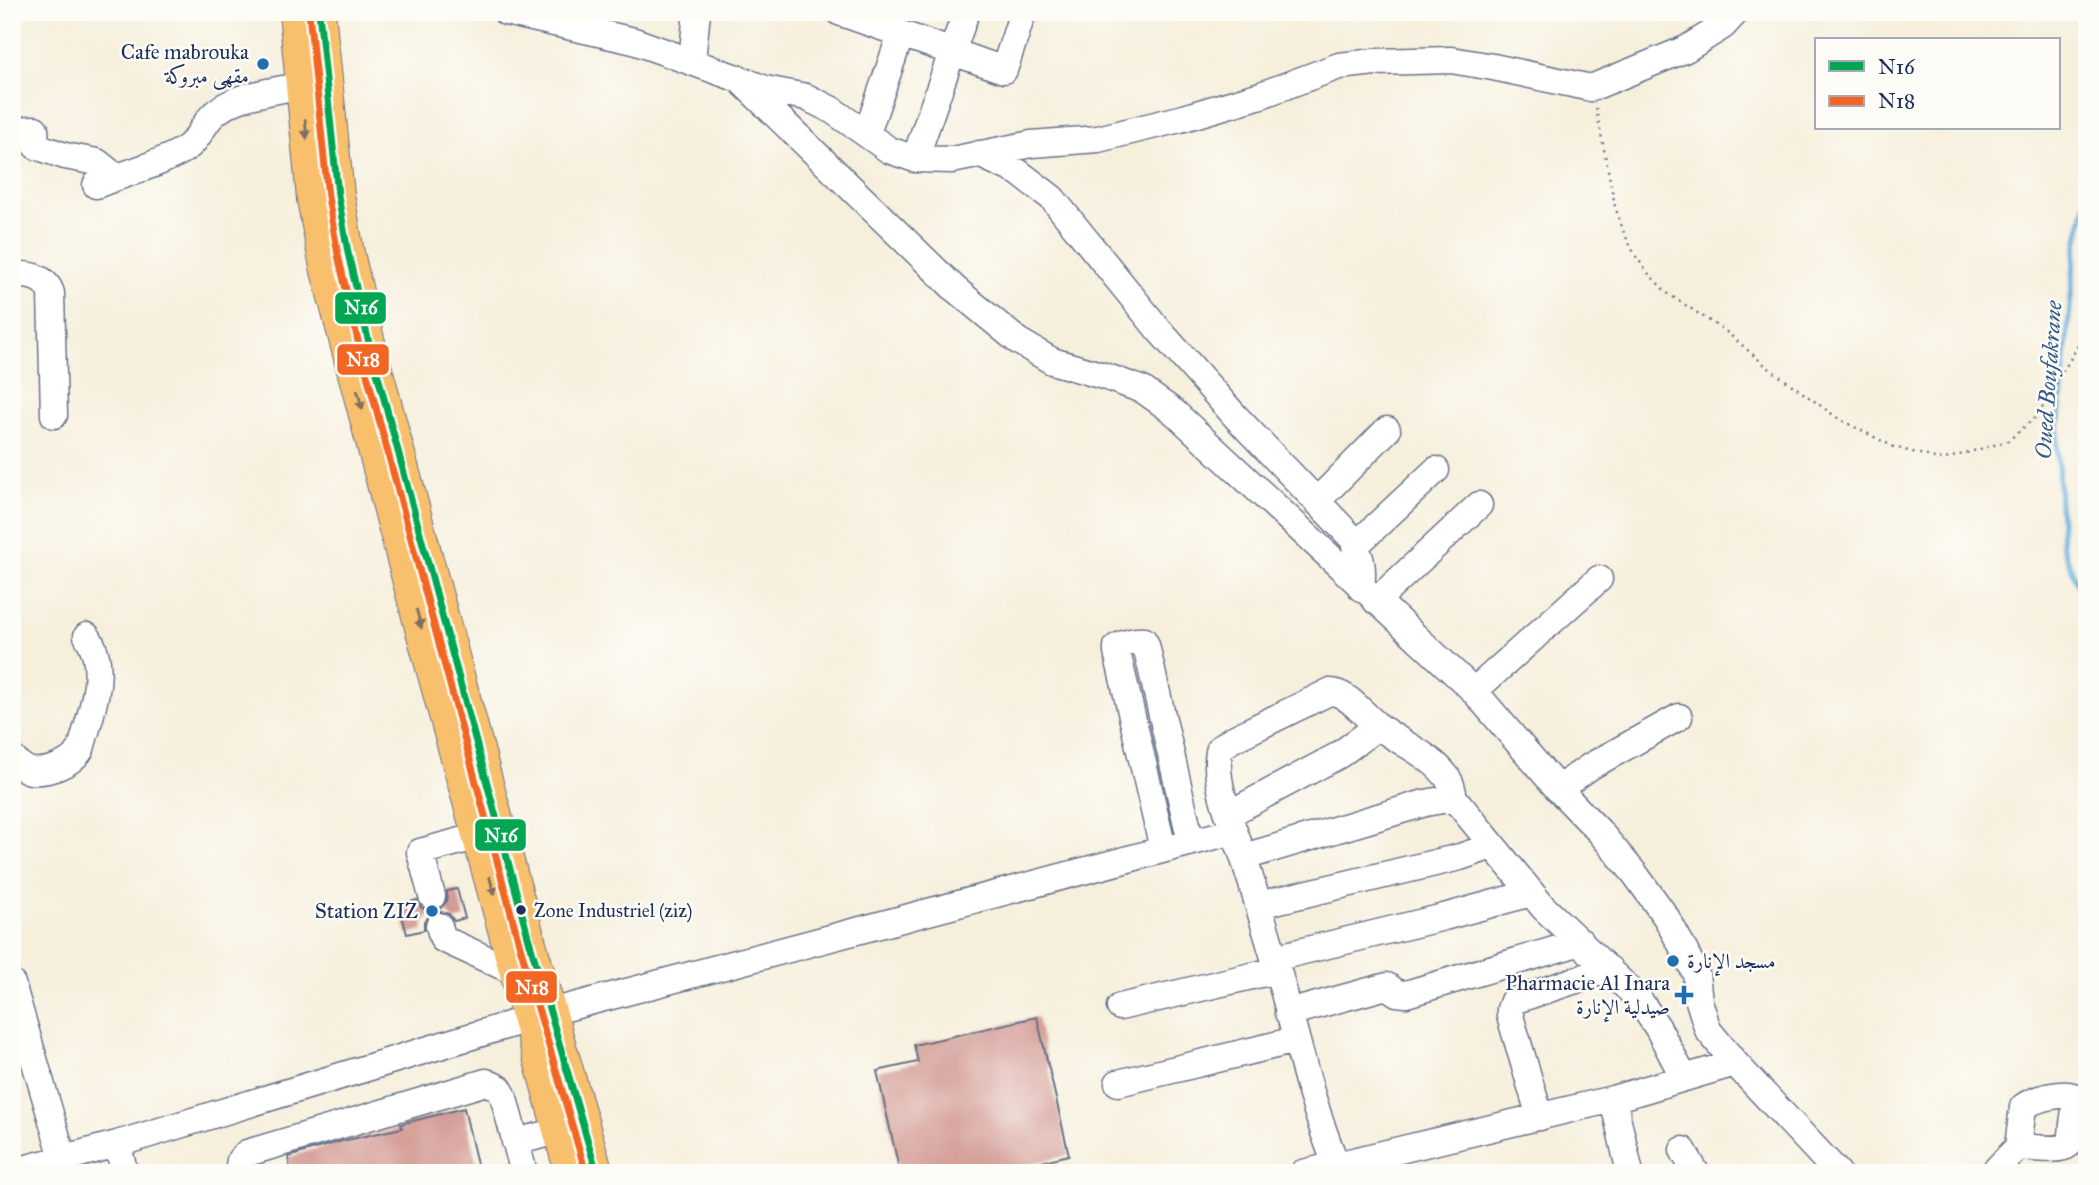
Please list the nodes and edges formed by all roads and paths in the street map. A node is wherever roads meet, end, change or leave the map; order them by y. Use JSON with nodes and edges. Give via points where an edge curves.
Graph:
{"nodes":[{"id":1,"x":295,"y":12,"type":"edge"},
{"id":2,"x":319,"y":12,"type":"edge"},
{"id":3,"x":506,"y":12,"type":"edge"},
{"id":4,"x":697,"y":12,"type":"edge"},
{"id":5,"x":839,"y":12,"type":"edge"},
{"id":6,"x":966,"y":12,"type":"edge"},
{"id":7,"x":1023,"y":12,"type":"edge"},
{"id":8,"x":1736,"y":12,"type":"edge"},
{"id":9,"x":901,"y":34,"type":"junction"},
{"id":10,"x":952,"y":52,"type":"junction"},
{"id":11,"x":692,"y":61,"type":"junction"},
{"id":12,"x":739,"y":79,"type":"junction"},
{"id":13,"x":302,"y":85,"type":"junction"},
{"id":14,"x":1591,"y":88,"type":"junction"},
{"id":15,"x":12,"y":130,"type":"edge"},
{"id":16,"x":867,"y":133,"type":"junction"},
{"id":17,"x":979,"y":155,"type":"junction"},
{"id":18,"x":915,"y":159,"type":"junction"},
{"id":19,"x":12,"y":274,"type":"edge"},
{"id":20,"x":2087,"y":330,"type":"edge"},
{"id":21,"x":54,"y":415,"type":"dead end"},
{"id":22,"x":1387,"y":430,"type":"dead end"},
{"id":23,"x":1436,"y":471,"type":"dead end"},
{"id":24,"x":1317,"y":500,"type":"junction"},
{"id":25,"x":1479,"y":505,"type":"dead end"},
{"id":26,"x":1356,"y":545,"type":"junction"},
{"id":27,"x":1599,"y":579,"type":"dead end"},
{"id":28,"x":1368,"y":594,"type":"junction"},
{"id":29,"x":87,"y":636,"type":"dead end"},
{"id":30,"x":1474,"y":691,"type":"junction"},
{"id":31,"x":1679,"y":717,"type":"dead end"},
{"id":32,"x":1378,"y":726,"type":"junction"},
{"id":33,"x":12,"y":758,"type":"edge"},
{"id":34,"x":1558,"y":789,"type":"junction"},
{"id":35,"x":1454,"y":798,"type":"junction"},
{"id":36,"x":1231,"y":822,"type":"junction"},
{"id":37,"x":479,"y":836,"type":"junction"},
{"id":38,"x":1191,"y":842,"type":"junction"},
{"id":39,"x":1492,"y":846,"type":"junction"},
{"id":40,"x":1163,"y":849,"type":"junction"},
{"id":41,"x":1244,"y":857,"type":"junction"},
{"id":42,"x":1531,"y":893,"type":"junction"},
{"id":43,"x":432,"y":895,"type":"dead end"},
{"id":44,"x":1258,"y":905,"type":"junction"},
{"id":45,"x":439,"y":926,"type":"dead end"},
{"id":46,"x":1581,"y":942,"type":"junction"},
{"id":47,"x":1276,"y":964,"type":"junction"},
{"id":48,"x":1609,"y":969,"type":"junction"},
{"id":49,"x":515,"y":972,"type":"junction"},
{"id":50,"x":12,"y":984,"type":"edge"},
{"id":51,"x":1120,"y":1007,"type":"dead end"},
{"id":52,"x":1288,"y":1013,"type":"junction"},
{"id":53,"x":540,"y":1016,"type":"junction"},
{"id":54,"x":1296,"y":1040,"type":"junction"},
{"id":55,"x":1735,"y":1063,"type":"junction"},
{"id":56,"x":1684,"y":1078,"type":"junction"},
{"id":57,"x":1118,"y":1083,"type":"dead end"},
{"id":58,"x":1613,"y":1099,"type":"junction"},
{"id":59,"x":1540,"y":1117,"type":"junction"},
{"id":60,"x":559,"y":1131,"type":"junction"},
{"id":61,"x":515,"y":1142,"type":"junction"},
{"id":62,"x":117,"y":1143,"type":"junction"},
{"id":63,"x":2018,"y":1147,"type":"dead end"},
{"id":64,"x":1683,"y":1150,"type":"dead end"},
{"id":65,"x":64,"y":1157,"type":"junction"},
{"id":66,"x":1336,"y":1164,"type":"junction"},
{"id":67,"x":12,"y":1172,"type":"edge"},
{"id":68,"x":125,"y":1173,"type":"edge"},
{"id":69,"x":237,"y":1173,"type":"edge"},
{"id":70,"x":524,"y":1173,"type":"edge"},
{"id":71,"x":571,"y":1173,"type":"edge"},
{"id":72,"x":597,"y":1173,"type":"edge"},
{"id":73,"x":1303,"y":1173,"type":"edge"},
{"id":74,"x":1630,"y":1173,"type":"edge"},
{"id":75,"x":1696,"y":1173,"type":"edge"},
{"id":76,"x":1838,"y":1173,"type":"edge"},
{"id":77,"x":1993,"y":1173,"type":"edge"}],
"edges":[{"from":1,"to":13,"type":"main road"},
{"from":2,"to":53,"type":"main road","via":[[348,253],[529,940]]},
{"from":3,"to":11,"type":"street","via":[[634,41]]},
{"from":4,"to":11,"type":"street"},
{"from":5,"to":9,"type":"street"},
{"from":6,"to":10,"type":"street"},
{"from":7,"to":10,"type":"street","via":[[1004,70]]},
{"from":8,"to":14,"type":"street","via":[[1723,26],[1686,49]]},
{"from":9,"to":10,"type":"street"},
{"from":9,"to":16,"type":"street"},
{"from":10,"to":18,"type":"street"},
{"from":11,"to":12,"type":"street"},
{"from":12,"to":16,"type":"street","via":[[806,97]]},
{"from":12,"to":28,"type":"street","via":[[955,289],[1018,341],[1052,361],[1143,390],[1174,412]]},
{"from":13,"to":15,"type":"street","via":[[222,107],[188,147],[106,181],[97,162],[36,146],[35,129]]},
{"from":13,"to":37,"type":"main road","one_way":true,"via":[[313,199],[326,267]]},
{"from":14,"to":17,"type":"street","via":[[1451,60],[1375,62],[1339,66],[1238,102],[1112,135]]},
{"from":14,"to":20,"type":"path","via":[[1615,206],[1635,256],[1648,273],[1667,293],[1728,332],[1839,419],[1894,447],[1942,460],[2008,441],[2038,415]]},
{"from":16,"to":18,"type":"street","via":[[889,150]]},
{"from":17,"to":18,"type":"street"},
{"from":17,"to":24,"type":"street","via":[[1018,172],[1052,198],[1166,338]]},
{"from":19,"to":21,"type":"street","via":[[43,279],[51,293]]},
{"from":22,"to":24,"type":"street"},
{"from":23,"to":26,"type":"street"},
{"from":24,"to":26,"type":"street"},
{"from":25,"to":28,"type":"street"},
{"from":26,"to":28,"type":"street"},
{"from":27,"to":30,"type":"street"},
{"from":28,"to":30,"type":"street"},
{"from":29,"to":33,"type":"street","via":[[96,648],[98,674],[81,749],[67,763],[41,771],[28,771]]},
{"from":30,"to":34,"type":"street"},
{"from":31,"to":34,"type":"street"},
{"from":32,"to":35,"type":"street","via":[[1447,777]]},
{"from":32,"to":36,"type":"street"},
{"from":32,"to":36,"type":"street","via":[[1336,691],[1231,740],[1220,748],[1217,765]]},
{"from":34,"to":55,"type":"street","via":[[1636,874],[1666,917],[1696,974],[1708,1030]]},
{"from":35,"to":39,"type":"street"},
{"from":35,"to":41,"type":"street"},
{"from":36,"to":38,"type":"street"},
{"from":36,"to":41,"type":"street"},
{"from":37,"to":43,"type":"street","via":[[420,852]]},
{"from":37,"to":49,"type":"main road","one_way":true},
{"from":38,"to":40,"type":"street"},
{"from":38,"to":40,"type":"street","via":[[1146,645],[1139,641],[1122,645],[1117,652]]},
{"from":39,"to":42,"type":"street"},
{"from":39,"to":44,"type":"street"},
{"from":40,"to":53,"type":"street"},
{"from":41,"to":44,"type":"street"},
{"from":42,"to":46,"type":"street"},
{"from":42,"to":47,"type":"street"},
{"from":44,"to":47,"type":"street"},
{"from":45,"to":49,"type":"street","via":[[443,939]]},
{"from":46,"to":48,"type":"street"},
{"from":46,"to":52,"type":"street","via":[[1406,994],[1387,986]]},
{"from":47,"to":51,"type":"street"},
{"from":47,"to":52,"type":"street"},
{"from":48,"to":56,"type":"street","via":[[1637,997]]},
{"from":48,"to":59,"type":"street","via":[[1513,1001],[1510,1016]]},
{"from":49,"to":53,"type":"main road"},
{"from":50,"to":65,"type":"street"},
{"from":52,"to":54,"type":"street"},
{"from":53,"to":60,"type":"main road"},
{"from":53,"to":62,"type":"street"},
{"from":53,"to":72,"type":"main road"},
{"from":54,"to":57,"type":"street"},
{"from":54,"to":66,"type":"street"},
{"from":55,"to":56,"type":"street"},
{"from":55,"to":76,"type":"street"},
{"from":56,"to":58,"type":"street"},
{"from":58,"to":59,"type":"street"},
{"from":58,"to":74,"type":"street"},
{"from":59,"to":66,"type":"street"},
{"from":60,"to":61,"type":"street"},
{"from":60,"to":71,"type":"main road"},
{"from":61,"to":69,"type":"street","via":[[503,1095],[486,1082],[247,1153]]},
{"from":61,"to":70,"type":"street"},
{"from":62,"to":65,"type":"street"},
{"from":62,"to":68,"type":"street"},
{"from":63,"to":77,"type":"street"},
{"from":64,"to":75,"type":"street"},
{"from":65,"to":67,"type":"street"},
{"from":66,"to":73,"type":"street"}]}
